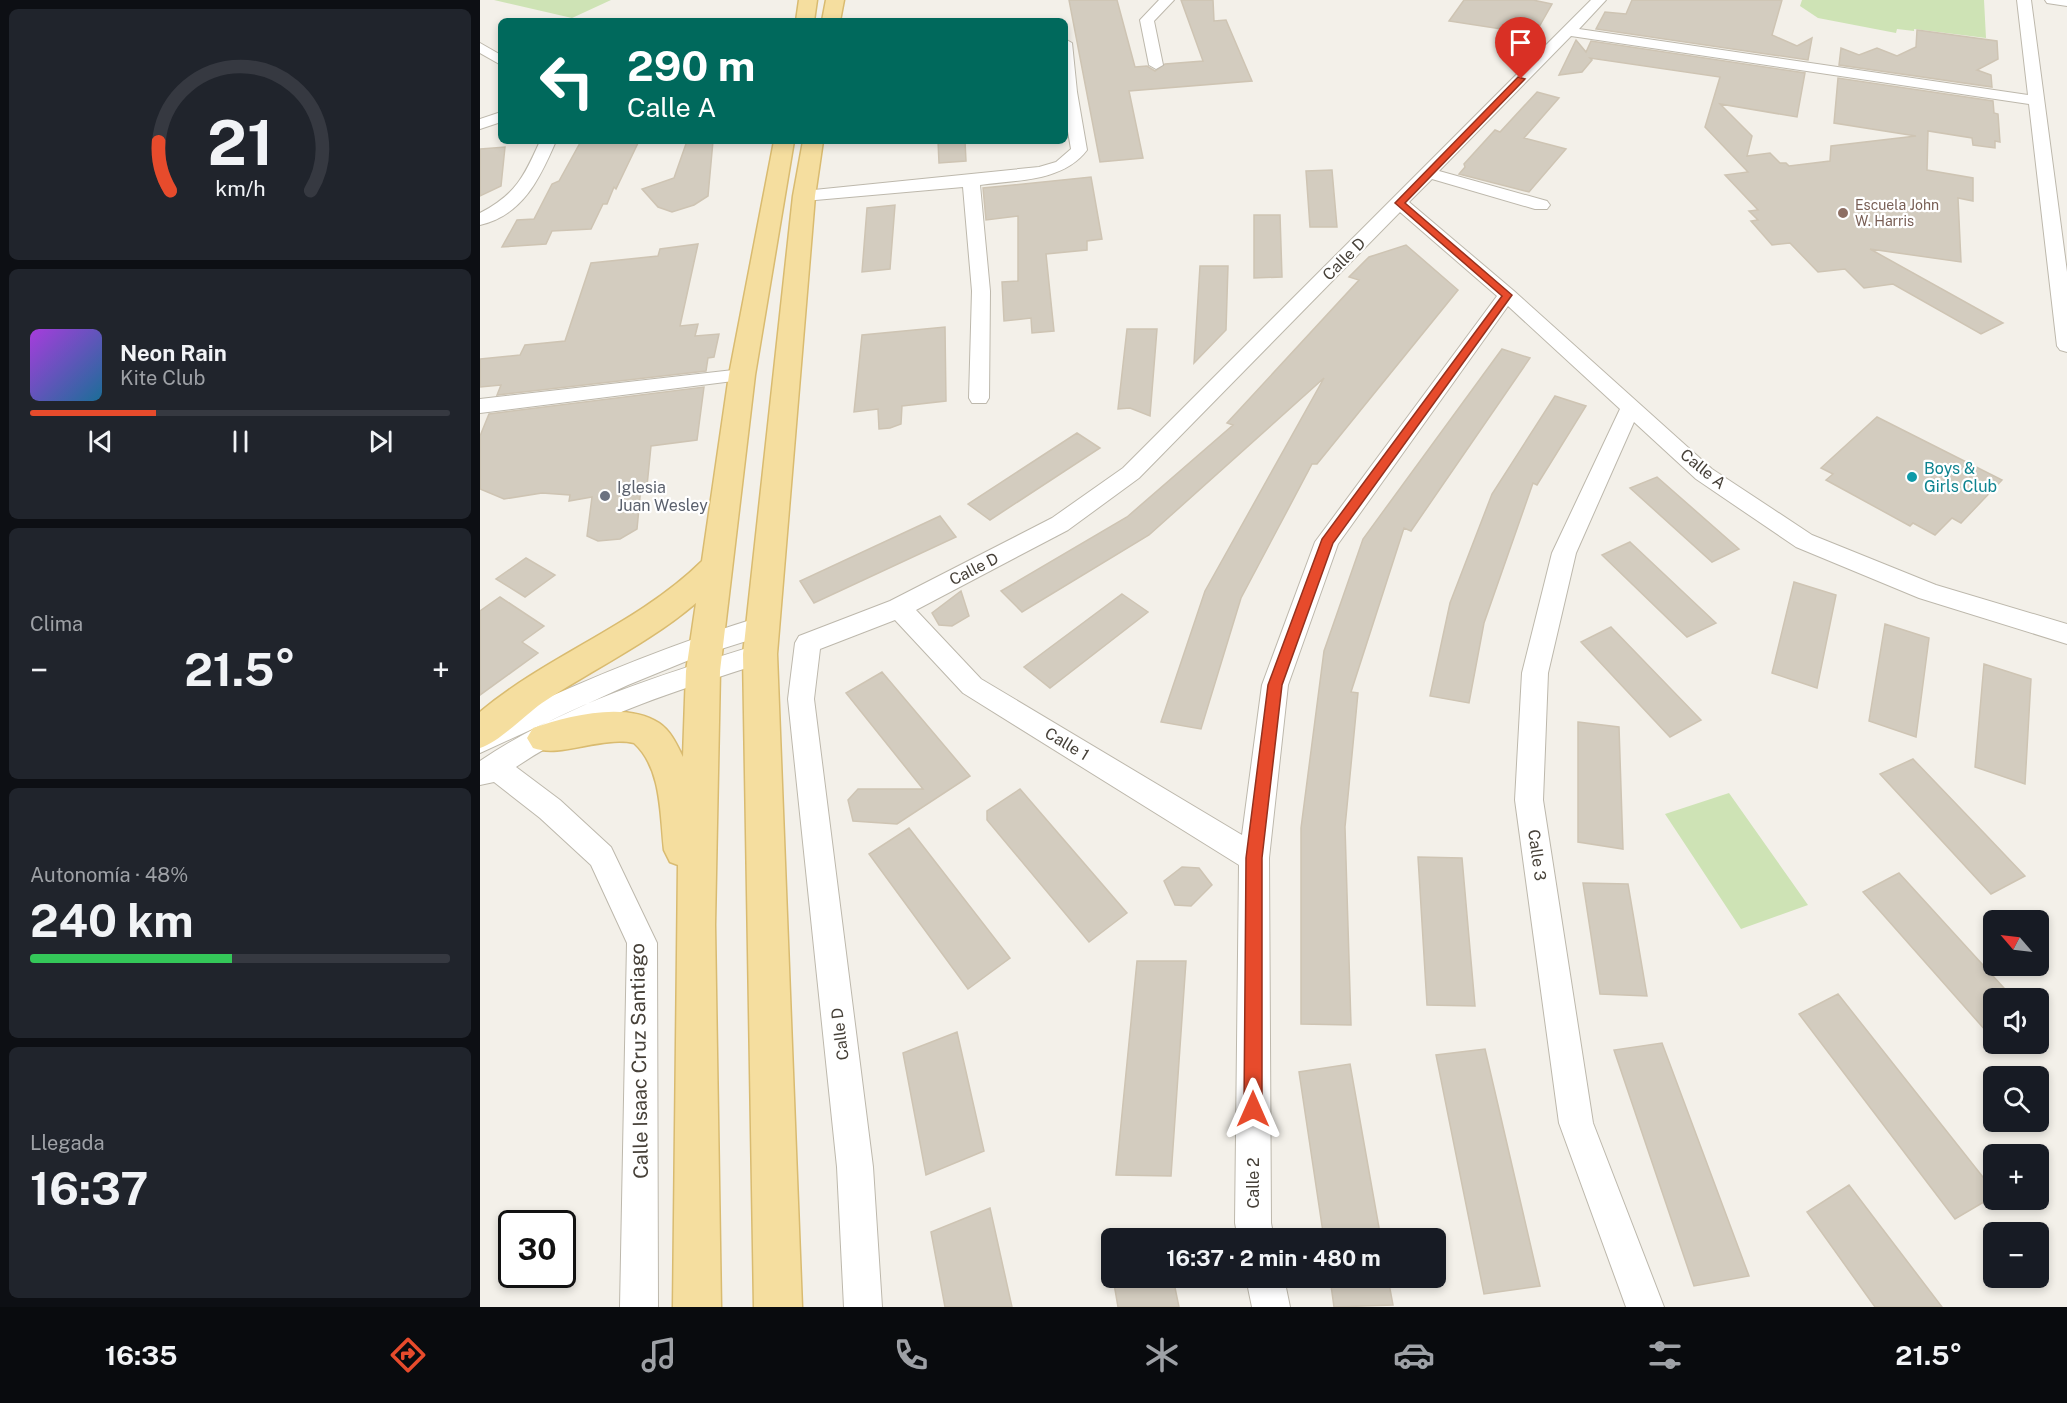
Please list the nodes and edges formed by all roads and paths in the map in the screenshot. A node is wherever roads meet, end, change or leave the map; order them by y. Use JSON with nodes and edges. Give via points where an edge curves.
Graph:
{"nodes":[{"id":1,"x":808,"y":0,"type":"edge"},
{"id":2,"x":835,"y":0,"type":"edge"},
{"id":3,"x":1167,"y":0,"type":"edge"},
{"id":4,"x":1599,"y":0,"type":"edge"},
{"id":5,"x":2024,"y":0,"type":"edge"},
{"id":6,"x":2052,"y":0,"type":"edge"},
{"id":7,"x":2067,"y":2,"type":"edge"},
{"id":8,"x":806,"y":18,"type":"edge"},
{"id":9,"x":832,"y":18,"type":"edge"},
{"id":10,"x":1567,"y":31,"type":"junction"},
{"id":11,"x":480,"y":47,"type":"edge"},
{"id":12,"x":498,"y":59,"type":"edge"},
{"id":13,"x":1156,"y":65,"type":"dead end"},
{"id":14,"x":1068,"y":80,"type":"edge"},
{"id":15,"x":2038,"y":101,"type":"junction"},
{"id":16,"x":498,"y":118,"type":"edge"},
{"id":17,"x":480,"y":124,"type":"edge"},
{"id":18,"x":547,"y":144,"type":"edge"},
{"id":19,"x":783,"y":144,"type":"edge"},
{"id":20,"x":813,"y":144,"type":"edge"},
{"id":21,"x":1429,"y":174,"type":"junction"},
{"id":22,"x":971,"y":182,"type":"junction"},
{"id":23,"x":804,"y":196,"type":"junction"},
{"id":24,"x":1400,"y":203,"type":"junction"},
{"id":25,"x":1541,"y":205,"type":"dead end"},
{"id":26,"x":480,"y":220,"type":"edge"},
{"id":27,"x":2060,"y":220,"type":"edge"},
{"id":28,"x":2063,"y":283,"type":"edge"},
{"id":29,"x":1507,"y":295,"type":"junction"},
{"id":30,"x":2067,"y":346,"type":"edge"},
{"id":31,"x":742,"y":375,"type":"junction"},
{"id":32,"x":979,"y":398,"type":"dead end"},
{"id":33,"x":480,"y":406,"type":"edge"},
{"id":34,"x":1631,"y":408,"type":"junction"},
{"id":35,"x":716,"y":566,"type":"junction"},
{"id":36,"x":899,"y":608,"type":"junction"},
{"id":37,"x":2067,"y":634,"type":"edge"},
{"id":38,"x":761,"y":640,"type":"junction"},
{"id":39,"x":705,"y":657,"type":"junction"},
{"id":40,"x":480,"y":734,"type":"edge"},
{"id":41,"x":545,"y":738,"type":"junction"},
{"id":42,"x":485,"y":761,"type":"edge"},
{"id":43,"x":1254,"y":858,"type":"junction"},
{"id":44,"x":695,"y":925,"type":"junction"},
{"id":45,"x":1254,"y":1228,"type":"edge"},
{"id":46,"x":1267,"y":1288,"type":"edge"},
{"id":47,"x":639,"y":1307,"type":"edge"},
{"id":48,"x":697,"y":1307,"type":"edge"},
{"id":49,"x":778,"y":1307,"type":"edge"},
{"id":50,"x":863,"y":1307,"type":"edge"},
{"id":51,"x":1271,"y":1307,"type":"edge"},
{"id":52,"x":1645,"y":1307,"type":"edge"}],
"edges":[{"from":1,"to":8,"type":"main road"},
{"from":2,"to":9,"type":"main road"},
{"from":3,"to":13,"type":"street","via":[[1147,20]]},
{"from":4,"to":10,"type":"street","name":"Calle D"},
{"from":5,"to":15,"type":"street"},
{"from":6,"to":7,"type":"street"},
{"from":10,"to":15,"type":"street"},
{"from":10,"to":21,"type":"street","name":"Calle D"},
{"from":11,"to":12,"type":"street"},
{"from":14,"to":22,"type":"street","via":[[1079,150],[1062,165],[1041,172]]},
{"from":15,"to":27,"type":"street"},
{"from":16,"to":17,"type":"street"},
{"from":18,"to":26,"type":"street","via":[[526,191],[510,205]]},
{"from":19,"to":31,"type":"main road"},
{"from":20,"to":23,"type":"main road"},
{"from":21,"to":24,"type":"street","name":"Calle D"},
{"from":21,"to":25,"type":"street"},
{"from":22,"to":23,"type":"street"},
{"from":22,"to":32,"type":"street","via":[[981,291]]},
{"from":23,"to":38,"type":"main road"},
{"from":24,"to":29,"type":"street","name":"Calle A"},
{"from":24,"to":36,"type":"street","name":"Calle D","via":[[1131,474],[1060,524]]},
{"from":27,"to":28,"type":"street"},
{"from":28,"to":30,"type":"street"},
{"from":29,"to":34,"type":"street","name":"Calle A"},
{"from":29,"to":43,"type":"street","name":"Calle 2","via":[[1327,542],[1275,685]]},
{"from":31,"to":33,"type":"street"},
{"from":31,"to":35,"type":"main road"},
{"from":34,"to":37,"type":"street","name":"Calle A","via":[[1704,474],[1804,541],[1928,592]]},
{"from":34,"to":52,"type":"street","name":"Calle 3","via":[[1563,553],[1535,673],[1529,800],[1576,1123]]},
{"from":35,"to":39,"type":"main road"},
{"from":35,"to":40,"type":"main road","via":[[701,583],[671,605],[544,684],[491,721]]},
{"from":36,"to":43,"type":"street","name":"Calle 1","via":[[972,686]]},
{"from":36,"to":50,"type":"street","name":"Calle D","via":[[808,643],[801,699],[855,1167]]},
{"from":38,"to":39,"type":"street"},
{"from":38,"to":49,"type":"main road"},
{"from":39,"to":41,"type":"street"},
{"from":39,"to":42,"type":"street","via":[[568,698]]},
{"from":39,"to":44,"type":"main road"},
{"from":41,"to":42,"type":"street"},
{"from":41,"to":44,"type":"main road","via":[[623,727],[646,732],[659,745],[668,764]]},
{"from":42,"to":47,"type":"street","name":"Calle Isaac Cruz Santiago","via":[[550,810],[601,856],[642,943]]},
{"from":43,"to":45,"type":"street","name":"Calle 2"},
{"from":44,"to":48,"type":"main road"},
{"from":46,"to":51,"type":"street"}]}
